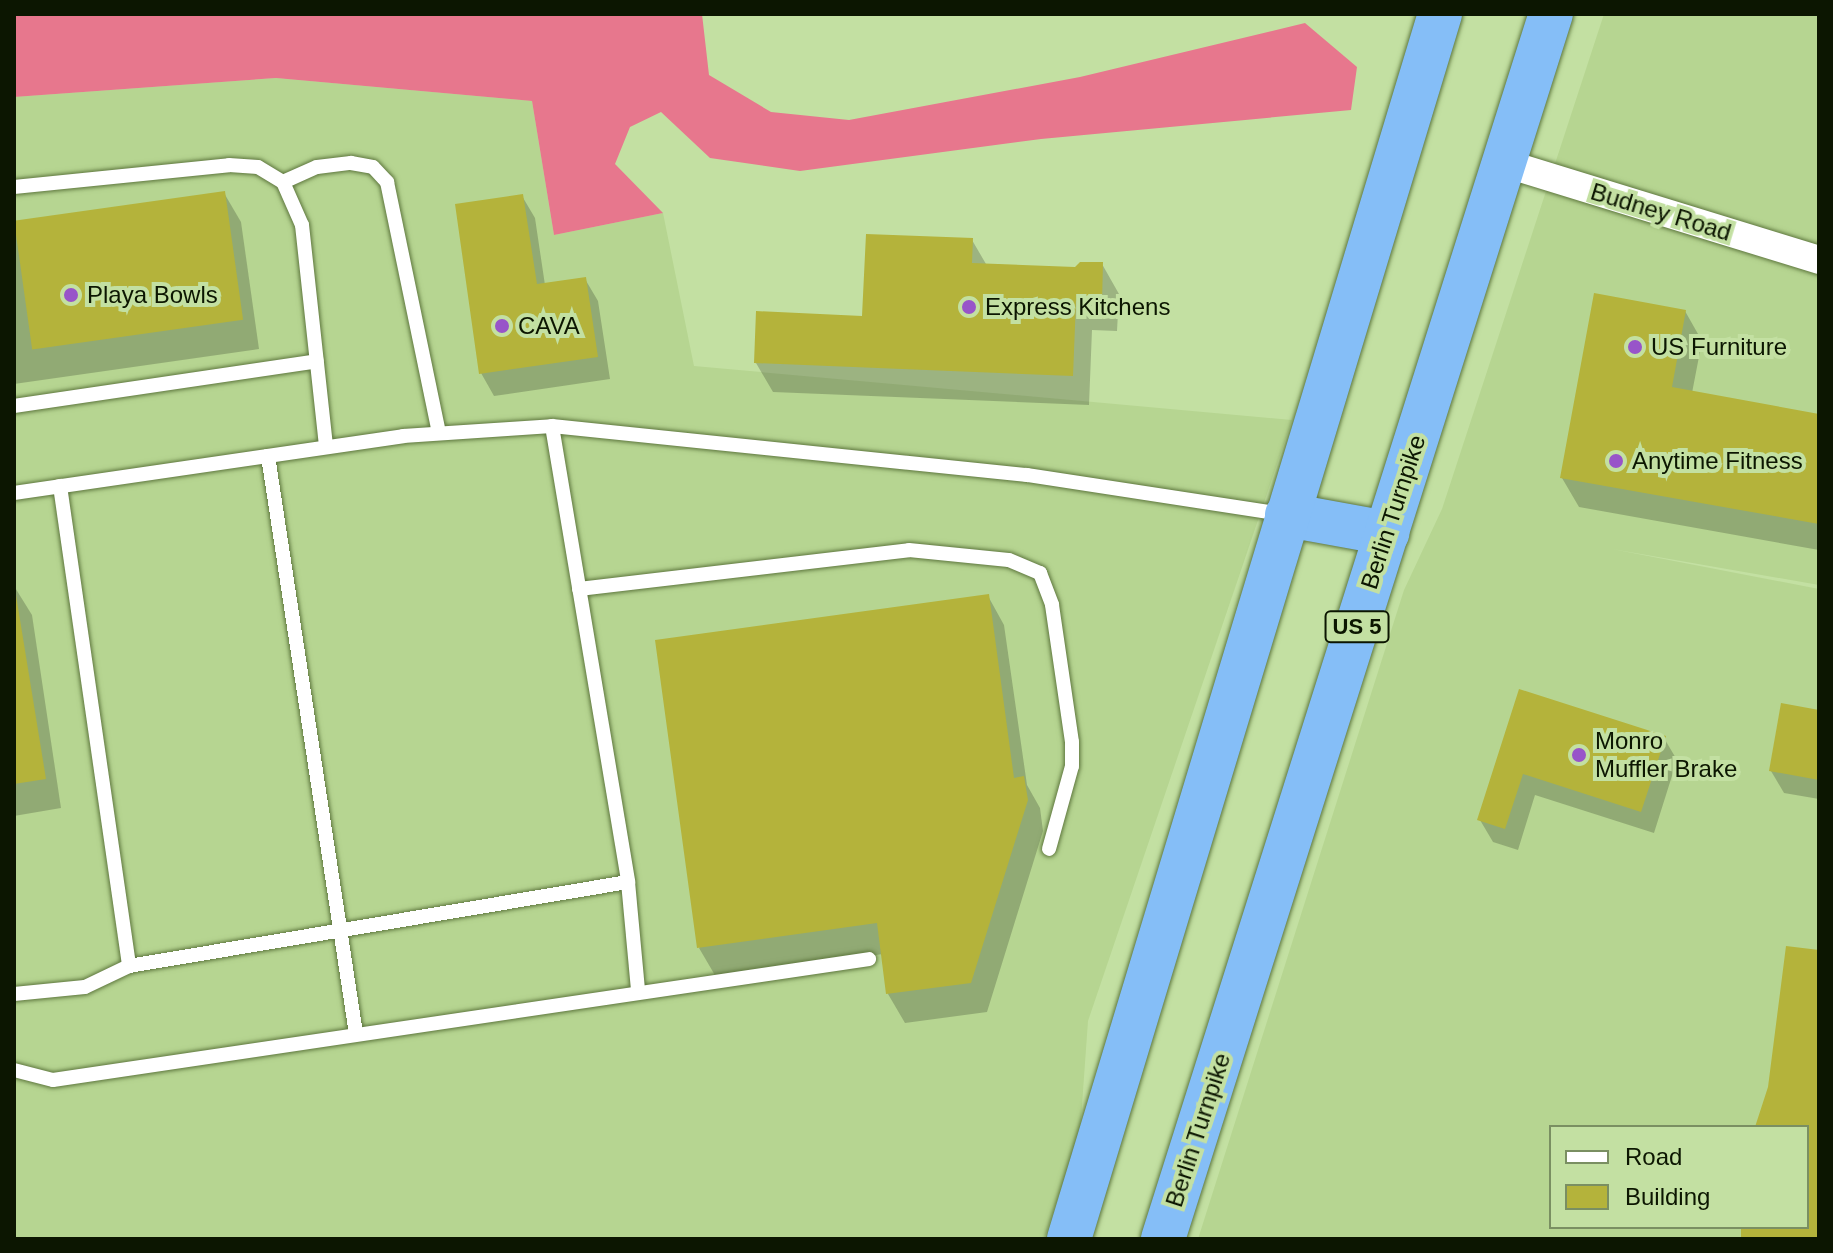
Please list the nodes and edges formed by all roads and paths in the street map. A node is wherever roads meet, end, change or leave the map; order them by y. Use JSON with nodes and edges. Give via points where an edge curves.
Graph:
{"nodes":[{"id":1,"x":1440,"y":14,"type":"edge"},
{"id":2,"x":1551,"y":14,"type":"edge"},
{"id":3,"x":1504,"y":163,"type":"junction"},
{"id":4,"x":283,"y":182,"type":"junction"},
{"id":5,"x":14,"y":187,"type":"edge"},
{"id":6,"x":1819,"y":260,"type":"edge"},
{"id":7,"x":317,"y":361,"type":"junction"},
{"id":8,"x":14,"y":406,"type":"edge"},
{"id":9,"x":552,"y":426,"type":"junction"},
{"id":10,"x":439,"y":433,"type":"junction"},
{"id":11,"x":326,"y":447,"type":"junction"},
{"id":12,"x":268,"y":456,"type":"junction"},
{"id":13,"x":60,"y":486,"type":"junction"},
{"id":14,"x":14,"y":493,"type":"edge"},
{"id":15,"x":1287,"y":515,"type":"junction"},
{"id":16,"x":1387,"y":533,"type":"junction"},
{"id":17,"x":579,"y":589,"type":"junction"},
{"id":18,"x":1049,"y":849,"type":"dead end"},
{"id":19,"x":628,"y":882,"type":"junction"},
{"id":20,"x":344,"y":929,"type":"junction"},
{"id":21,"x":869,"y":959,"type":"dead end"},
{"id":22,"x":129,"y":966,"type":"junction"},
{"id":23,"x":638,"y":990,"type":"junction"},
{"id":24,"x":14,"y":994,"type":"edge"},
{"id":25,"x":356,"y":1034,"type":"junction"},
{"id":26,"x":14,"y":1070,"type":"edge"},
{"id":27,"x":1069,"y":1239,"type":"edge"},
{"id":28,"x":1163,"y":1239,"type":"edge"}],
"edges":[{"from":1,"to":15,"type":"highway"},
{"from":2,"to":3,"type":"highway","name":"Berlin Turnpike","number":"US 5"},
{"from":3,"to":6,"type":"street","name":"Budney Road"},
{"from":3,"to":16,"type":"highway","name":"Berlin Turnpike","number":"US 5"},
{"from":4,"to":5,"type":"lane","via":[[258,167],[229,165]]},
{"from":4,"to":7,"type":"lane","via":[[302,225]]},
{"from":4,"to":10,"type":"lane","via":[[317,167],[351,163],[373,167],[387,182]]},
{"from":7,"to":8,"type":"lane"},
{"from":7,"to":11,"type":"lane"},
{"from":9,"to":10,"type":"lane"},
{"from":9,"to":15,"type":"lane","via":[[939,464]]},
{"from":9,"to":17,"type":"lane"},
{"from":10,"to":11,"type":"lane"},
{"from":11,"to":12,"type":"lane"},
{"from":12,"to":13,"type":"lane"},
{"from":12,"to":20,"type":"lane"},
{"from":13,"to":14,"type":"lane"},
{"from":13,"to":22,"type":"lane"},
{"from":15,"to":16,"type":"highway"},
{"from":15,"to":27,"type":"highway"},
{"from":16,"to":28,"type":"highway","name":"Berlin Turnpike","number":"US 5"},
{"from":17,"to":18,"type":"lane","via":[[909,550],[1009,560],[1040,573],[1052,605],[1072,742],[1072,766]]},
{"from":17,"to":19,"type":"lane"},
{"from":19,"to":20,"type":"lane"},
{"from":19,"to":23,"type":"lane"},
{"from":20,"to":22,"type":"lane"},
{"from":20,"to":25,"type":"lane"},
{"from":21,"to":23,"type":"lane"},
{"from":22,"to":24,"type":"lane","via":[[85,987]]},
{"from":23,"to":25,"type":"lane"},
{"from":25,"to":26,"type":"lane","via":[[53,1080]]}]}
